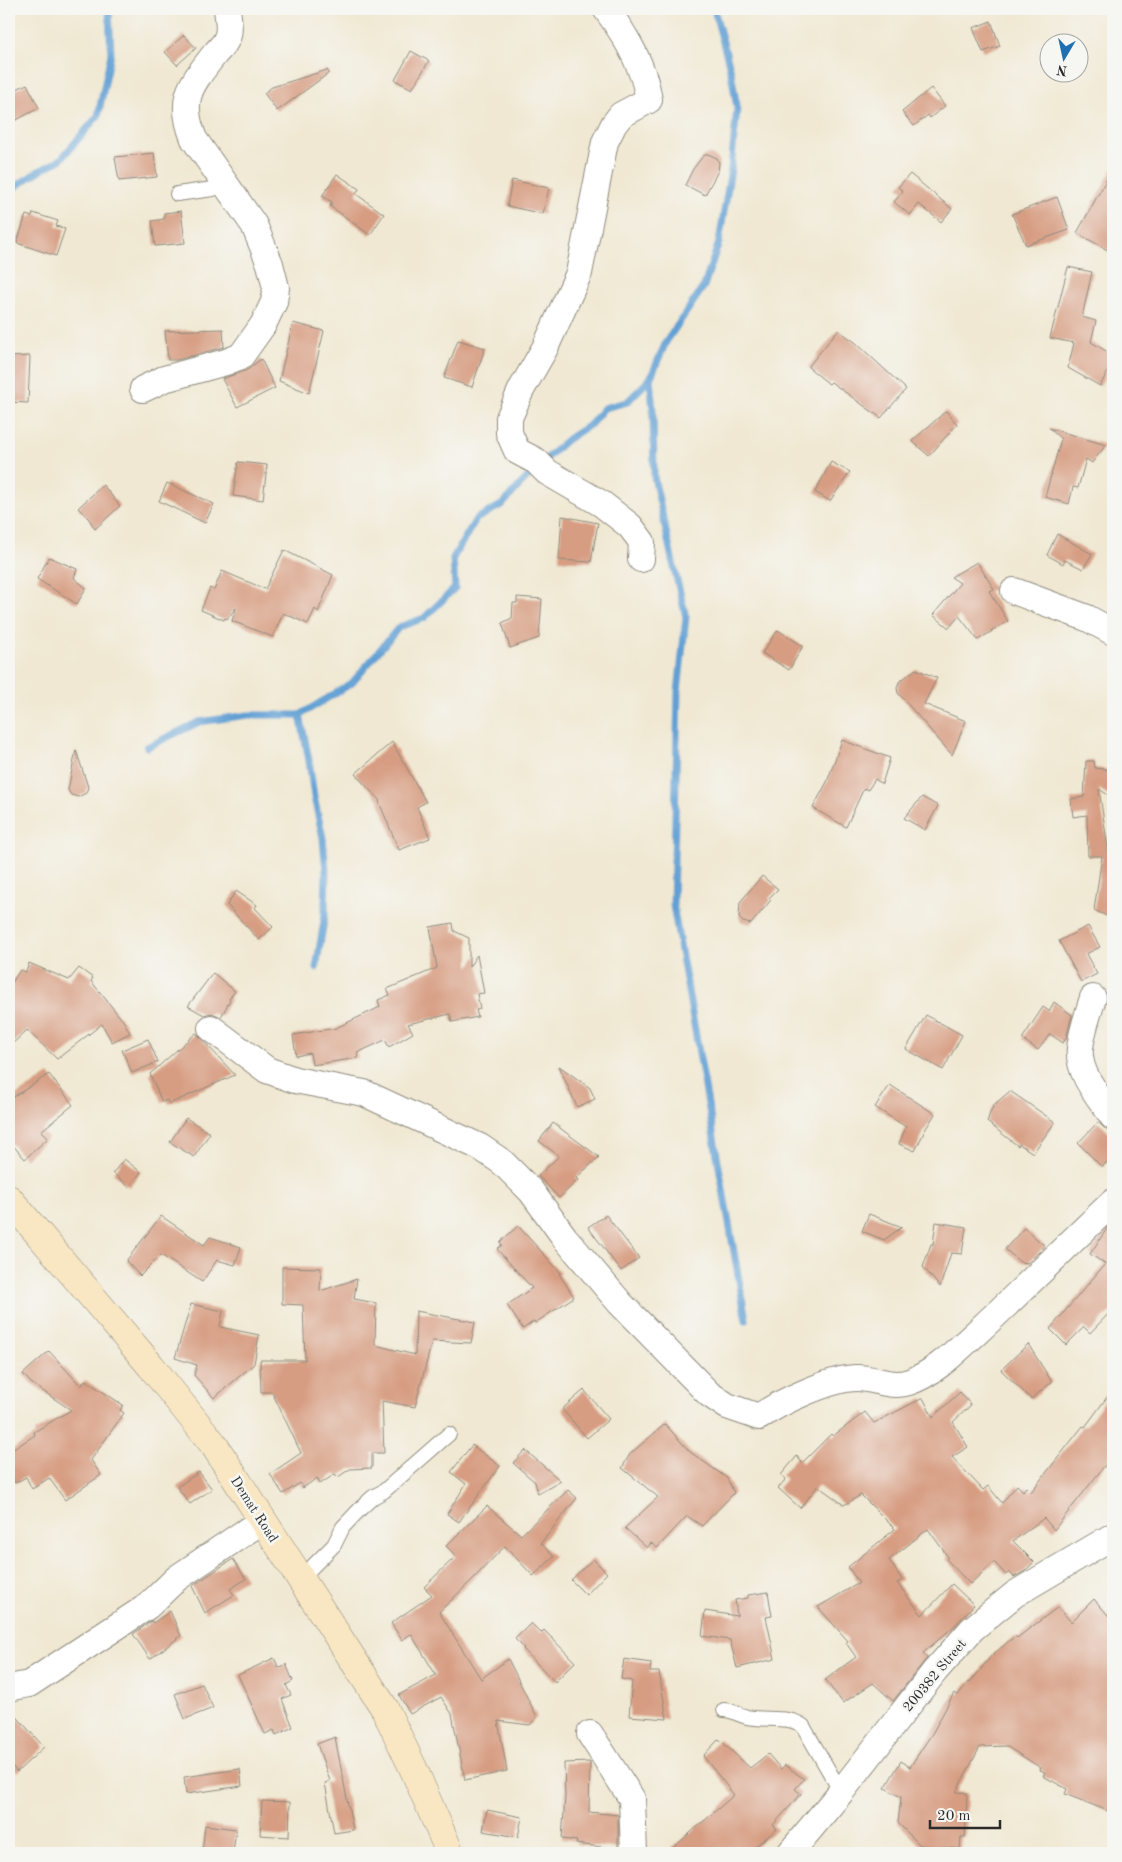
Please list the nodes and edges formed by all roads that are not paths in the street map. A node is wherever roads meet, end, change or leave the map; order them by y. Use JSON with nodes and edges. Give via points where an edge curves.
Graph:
{"nodes":[{"id":1,"x":227,"y":9,"type":"edge"},
{"id":2,"x":606,"y":9,"type":"edge"},
{"id":3,"x":223,"y":180,"type":"junction"},
{"id":4,"x":177,"y":194,"type":"dead end"},
{"id":5,"x":143,"y":389,"type":"dead end"},
{"id":6,"x":641,"y":559,"type":"dead end"},
{"id":7,"x":1014,"y":591,"type":"dead end"},
{"id":8,"x":1113,"y":632,"type":"edge"},
{"id":9,"x":1092,"y":998,"type":"dead end"},
{"id":10,"x":211,"y":1028,"type":"dead end"},
{"id":11,"x":1113,"y":1117,"type":"edge"},
{"id":12,"x":9,"y":1199,"type":"edge"},
{"id":13,"x":1113,"y":1202,"type":"edge"},
{"id":14,"x":449,"y":1434,"type":"dead end"},
{"id":15,"x":263,"y":1520,"type":"junction"},
{"id":16,"x":1113,"y":1536,"type":"edge"},
{"id":17,"x":301,"y":1578,"type":"junction"},
{"id":18,"x":9,"y":1688,"type":"edge"},
{"id":19,"x":724,"y":1710,"type":"dead end"},
{"id":20,"x":590,"y":1734,"type":"dead end"},
{"id":21,"x":841,"y":1792,"type":"junction"},
{"id":22,"x":450,"y":1853,"type":"edge"},
{"id":23,"x":634,"y":1853,"type":"edge"},
{"id":24,"x":790,"y":1853,"type":"edge"}],
"edges":[{"from":1,"to":3,"type":"street","via":[[227,39],[195,81],[186,110],[194,139]]},
{"from":2,"to":6,"type":"street","via":[[636,58],[649,100],[621,115],[605,142],[579,273],[546,348],[521,390],[509,418],[509,433],[517,450],[602,504],[630,526],[642,542]]},
{"from":3,"to":4,"type":"lane","via":[[213,189]]},
{"from":3,"to":5,"type":"street","via":[[254,225],[270,264],[276,288],[274,302],[241,356],[164,379]]},
{"from":7,"to":8,"type":"street","via":[[1086,618]]},
{"from":9,"to":11,"type":"street","via":[[1079,1048],[1081,1065]]},
{"from":10,"to":13,"type":"street","via":[[267,1070],[295,1080],[364,1093],[495,1157],[531,1191],[565,1238],[620,1303],[708,1394],[727,1406],[759,1417],[774,1407],[832,1383],[855,1378],[874,1379],[892,1385],[909,1382],[934,1369]]},
{"from":12,"to":15,"type":"street","name":"Demat Road","via":[[214,1445]]},
{"from":14,"to":17,"type":"lane","via":[[361,1508],[343,1527],[334,1545]]},
{"from":15,"to":17,"type":"street","name":"Demat Road"},
{"from":15,"to":18,"type":"street","via":[[177,1578],[148,1606],[124,1622],[29,1684]]},
{"from":16,"to":21,"type":"street","name":"200382 Street","via":[[1015,1594],[972,1629],[935,1671]]},
{"from":17,"to":22,"type":"street","name":"Demat Road","via":[[385,1709]]},
{"from":19,"to":21,"type":"lane","via":[[747,1717],[800,1723]]},
{"from":20,"to":23,"type":"street","via":[[632,1799]]},
{"from":21,"to":24,"type":"street","name":"200382 Street"}]}
